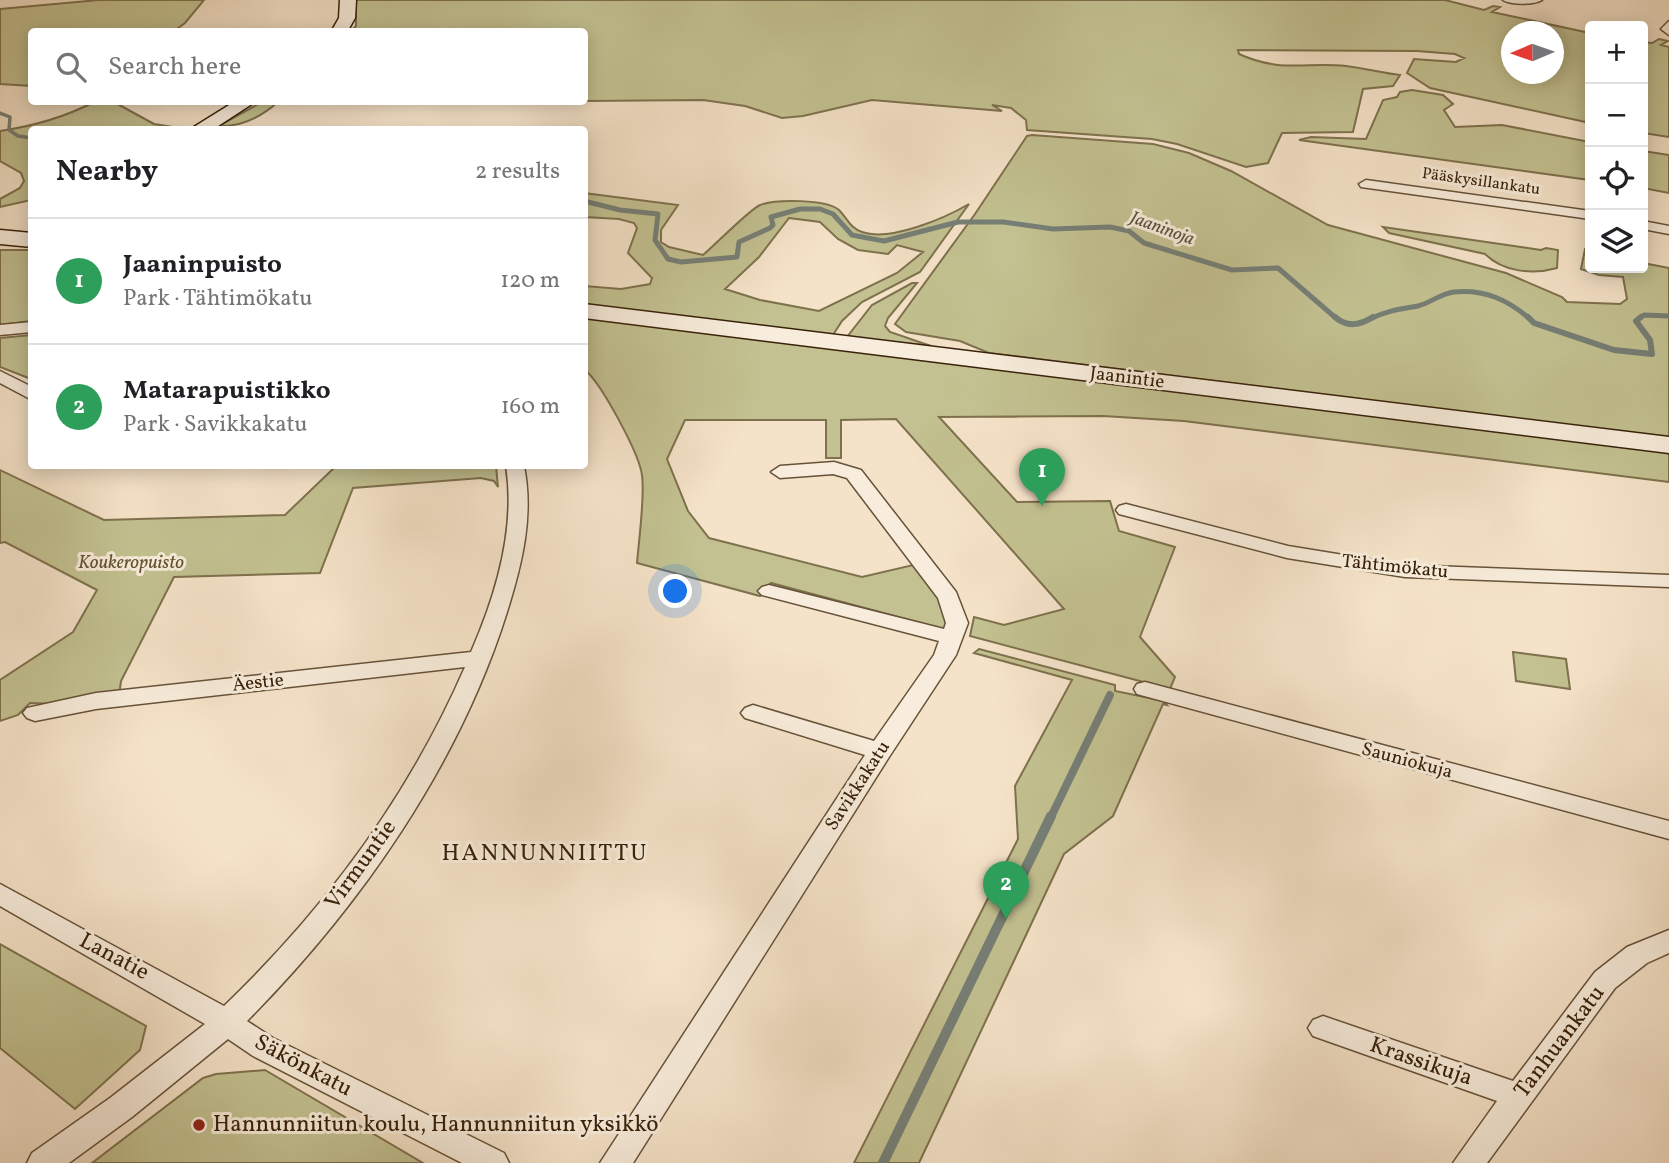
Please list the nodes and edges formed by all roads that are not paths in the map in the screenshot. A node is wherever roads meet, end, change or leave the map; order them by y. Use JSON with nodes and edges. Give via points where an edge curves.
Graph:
{"nodes":[{"id":1,"x":348,"y":0,"type":"edge"},
{"id":2,"x":1508,"y":0,"type":"edge"},
{"id":3,"x":1537,"y":0,"type":"edge"},
{"id":4,"x":1669,"y":24,"type":"edge"},
{"id":5,"x":341,"y":28,"type":"edge"},
{"id":6,"x":1669,"y":32,"type":"edge"},
{"id":7,"x":241,"y":105,"type":"edge"},
{"id":8,"x":205,"y":126,"type":"edge"},
{"id":9,"x":1366,"y":184,"type":"dead end"},
{"id":10,"x":1585,"y":214,"type":"edge"},
{"id":11,"x":1648,"y":226,"type":"edge"},
{"id":12,"x":1669,"y":230,"type":"edge"},
{"id":13,"x":588,"y":311,"type":"edge"},
{"id":14,"x":28,"y":327,"type":"edge"},
{"id":15,"x":0,"y":330,"type":"edge"},
{"id":16,"x":0,"y":376,"type":"edge"},
{"id":17,"x":28,"y":394,"type":"edge"},
{"id":18,"x":1669,"y":445,"type":"edge"},
{"id":19,"x":516,"y":469,"type":"edge"},
{"id":20,"x":780,"y":472,"type":"dead end"},
{"id":21,"x":1126,"y":510,"type":"dead end"},
{"id":22,"x":1669,"y":581,"type":"edge"},
{"id":23,"x":769,"y":592,"type":"dead end"},
{"id":24,"x":952,"y":638,"type":"junction"},
{"id":25,"x":482,"y":658,"type":"junction"},
{"id":26,"x":1145,"y":689,"type":"dead end"},
{"id":27,"x":35,"y":713,"type":"dead end"},
{"id":28,"x":753,"y":713,"type":"dead end"},
{"id":29,"x":880,"y":751,"type":"junction"},
{"id":30,"x":1669,"y":830,"type":"edge"},
{"id":31,"x":0,"y":894,"type":"edge"},
{"id":32,"x":1669,"y":941,"type":"edge"},
{"id":33,"x":227,"y":1023,"type":"junction"},
{"id":34,"x":1323,"y":1028,"type":"dead end"},
{"id":35,"x":1520,"y":1096,"type":"junction"},
{"id":36,"x":43,"y":1163,"type":"edge"},
{"id":37,"x":494,"y":1163,"type":"edge"},
{"id":38,"x":616,"y":1163,"type":"edge"},
{"id":39,"x":1469,"y":1163,"type":"edge"}],
"edges":[{"from":1,"to":5,"type":"main road"},
{"from":2,"to":3,"type":"street"},
{"from":4,"to":6,"type":"street"},
{"from":7,"to":8,"type":"main road"},
{"from":9,"to":10,"type":"street","name":"Pääskysillankatu"},
{"from":11,"to":12,"type":"street"},
{"from":13,"to":18,"type":"main road","name":"Jaanintie"},
{"from":14,"to":15,"type":"street"},
{"from":16,"to":17,"type":"street"},
{"from":19,"to":25,"type":"street","name":"Virmuntie","via":[[520,488],[515,546]]},
{"from":20,"to":24,"type":"street","name":"Savikkakatu","via":[[834,468],[854,474],[948,597],[957,624]]},
{"from":21,"to":22,"type":"street","name":"Tähtimökatu","via":[[1297,554],[1405,571]]},
{"from":23,"to":24,"type":"street"},
{"from":24,"to":29,"type":"street","name":"Savikkakatu"},
{"from":25,"to":27,"type":"street","name":"Äestie"},
{"from":25,"to":33,"type":"street","name":"Virmuntie","via":[[421,776],[370,858],[312,931]]},
{"from":26,"to":30,"type":"street","name":"Sauniokuja"},
{"from":28,"to":29,"type":"street"},
{"from":29,"to":38,"type":"street","name":"Savikkakatu"},
{"from":31,"to":33,"type":"street","name":"Lanatie"},
{"from":32,"to":35,"type":"street","name":"Tanhuankatu","via":[[1637,955],[1605,980]]},
{"from":33,"to":36,"type":"street","name":"Virmuntie","via":[[87,1135]]},
{"from":33,"to":37,"type":"street","name":"Säkönkatu","via":[[263,1047]]},
{"from":34,"to":35,"type":"street","name":"Krassikuja"},
{"from":35,"to":39,"type":"street","name":"Tanhuankatu"}]}
